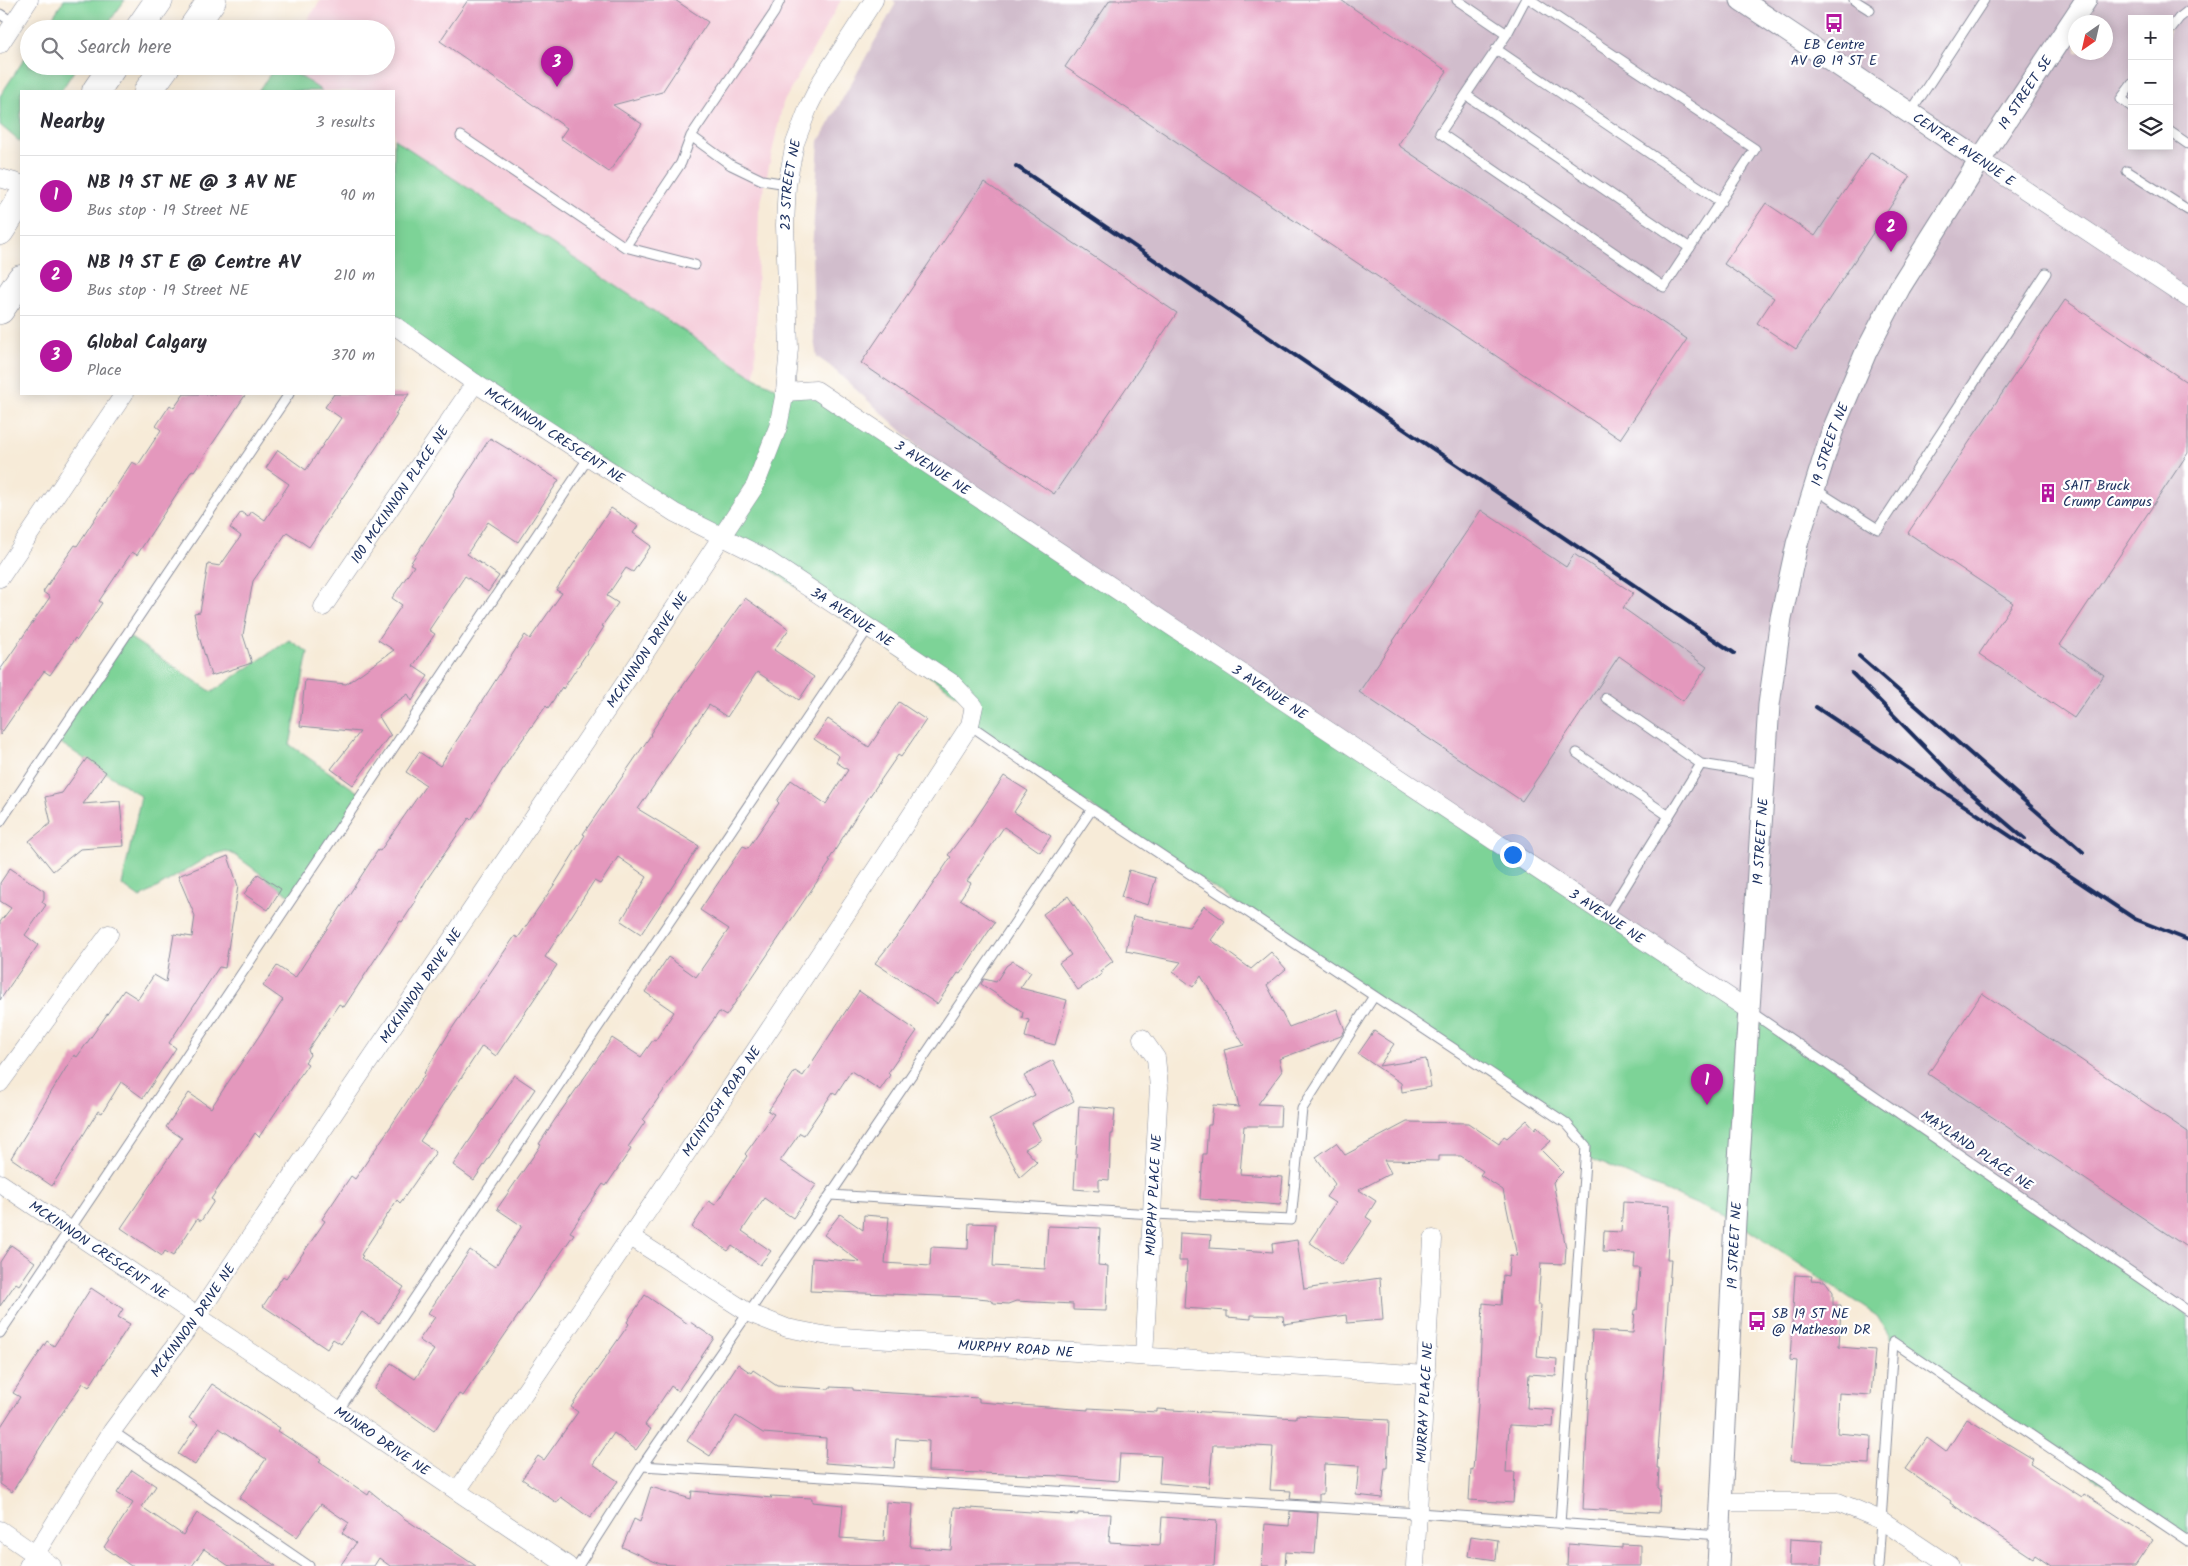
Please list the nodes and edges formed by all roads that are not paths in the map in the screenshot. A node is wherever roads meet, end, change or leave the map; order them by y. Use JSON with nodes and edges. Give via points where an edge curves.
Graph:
{"nodes":[{"id":1,"x":29,"y":0,"type":"edge"},
{"id":2,"x":159,"y":0,"type":"edge"},
{"id":3,"x":212,"y":0,"type":"edge"},
{"id":4,"x":780,"y":0,"type":"edge"},
{"id":5,"x":874,"y":0,"type":"edge"},
{"id":6,"x":1457,"y":0,"type":"edge"},
{"id":7,"x":1525,"y":0,"type":"edge"},
{"id":8,"x":1532,"y":0,"type":"edge"},
{"id":9,"x":1741,"y":0,"type":"edge"},
{"id":10,"x":1854,"y":0,"type":"edge"},
{"id":11,"x":1984,"y":0,"type":"edge"},
{"id":12,"x":2086,"y":0,"type":"edge"},
{"id":13,"x":1870,"y":10,"type":"dead end"},
{"id":14,"x":2188,"y":11,"type":"edge"},
{"id":15,"x":7,"y":19,"type":"edge"},
{"id":16,"x":145,"y":20,"type":"edge"},
{"id":17,"x":198,"y":20,"type":"edge"},
{"id":18,"x":2173,"y":26,"type":"edge"},
{"id":19,"x":1507,"y":34,"type":"junction"},
{"id":20,"x":0,"y":44,"type":"edge"},
{"id":21,"x":1496,"y":49,"type":"junction"},
{"id":22,"x":107,"y":75,"type":"edge"},
{"id":23,"x":160,"y":75,"type":"edge"},
{"id":24,"x":2128,"y":89,"type":"edge"},
{"id":25,"x":97,"y":90,"type":"edge"},
{"id":26,"x":149,"y":90,"type":"edge"},
{"id":27,"x":1466,"y":95,"type":"junction"},
{"id":28,"x":2128,"y":104,"type":"edge"},
{"id":29,"x":1910,"y":113,"type":"junction"},
{"id":30,"x":2173,"y":135,"type":"edge"},
{"id":31,"x":461,"y":136,"type":"dead end"},
{"id":32,"x":691,"y":136,"type":"junction"},
{"id":33,"x":2188,"y":144,"type":"edge"},
{"id":34,"x":1980,"y":160,"type":"junction"},
{"id":35,"x":2127,"y":171,"type":"dead end"},
{"id":36,"x":0,"y":178,"type":"edge"},
{"id":37,"x":20,"y":184,"type":"edge"},
{"id":38,"x":787,"y":184,"type":"junction"},
{"id":39,"x":20,"y":201,"type":"edge"},
{"id":40,"x":1721,"y":202,"type":"junction"},
{"id":41,"x":2188,"y":210,"type":"edge"},
{"id":42,"x":0,"y":231,"type":"edge"},
{"id":43,"x":624,"y":247,"type":"junction"},
{"id":44,"x":1690,"y":248,"type":"junction"},
{"id":45,"x":694,"y":265,"type":"dead end"},
{"id":46,"x":2046,"y":273,"type":"dead end"},
{"id":47,"x":20,"y":280,"type":"edge"},
{"id":48,"x":2188,"y":298,"type":"edge"},
{"id":49,"x":0,"y":310,"type":"edge"},
{"id":50,"x":395,"y":326,"type":"edge"},
{"id":51,"x":475,"y":383,"type":"junction"},
{"id":52,"x":784,"y":392,"type":"junction"},
{"id":53,"x":123,"y":395,"type":"edge"},
{"id":54,"x":288,"y":395,"type":"edge"},
{"id":55,"x":589,"y":457,"type":"junction"},
{"id":56,"x":1813,"y":488,"type":"junction"},
{"id":57,"x":722,"y":537,"type":"junction"},
{"id":58,"x":0,"y":578,"type":"edge"},
{"id":59,"x":323,"y":607,"type":"dead end"},
{"id":60,"x":869,"y":627,"type":"junction"},
{"id":61,"x":1606,"y":698,"type":"dead end"},
{"id":62,"x":974,"y":706,"type":"joint"},
{"id":63,"x":970,"y":725,"type":"junction"},
{"id":64,"x":1577,"y":753,"type":"dead end"},
{"id":65,"x":1701,"y":764,"type":"junction"},
{"id":66,"x":1765,"y":774,"type":"junction"},
{"id":67,"x":1092,"y":809,"type":"junction"},
{"id":68,"x":1669,"y":816,"type":"junction"},
{"id":69,"x":0,"y":822,"type":"edge"},
{"id":70,"x":1607,"y":916,"type":"junction"},
{"id":71,"x":109,"y":934,"type":"dead end"},
{"id":72,"x":1374,"y":996,"type":"junction"},
{"id":73,"x":1750,"y":1011,"type":"junction"},
{"id":74,"x":1142,"y":1038,"type":"dead end"},
{"id":75,"x":0,"y":1083,"type":"edge"},
{"id":76,"x":0,"y":1183,"type":"edge"},
{"id":77,"x":830,"y":1195,"type":"junction"},
{"id":78,"x":1153,"y":1214,"type":"junction"},
{"id":79,"x":69,"y":1230,"type":"junction"},
{"id":80,"x":631,"y":1237,"type":"junction"},
{"id":81,"x":1433,"y":1239,"type":"dead end"},
{"id":82,"x":2188,"y":1311,"type":"edge"},
{"id":83,"x":748,"y":1313,"type":"junction"},
{"id":84,"x":197,"y":1316,"type":"junction"},
{"id":85,"x":0,"y":1333,"type":"edge"},
{"id":86,"x":1144,"y":1356,"type":"junction"},
{"id":87,"x":1427,"y":1375,"type":"junction"},
{"id":88,"x":338,"y":1411,"type":"junction"},
{"id":89,"x":112,"y":1431,"type":"junction"},
{"id":90,"x":642,"y":1466,"type":"junction"},
{"id":91,"x":457,"y":1491,"type":"junction"},
{"id":92,"x":1721,"y":1502,"type":"junction"},
{"id":93,"x":1418,"y":1513,"type":"junction"},
{"id":94,"x":1881,"y":1520,"type":"junction"},
{"id":95,"x":1560,"y":1524,"type":"junction"},
{"id":96,"x":0,"y":1530,"type":"edge"},
{"id":97,"x":1720,"y":1535,"type":"junction"},
{"id":98,"x":2188,"y":1541,"type":"edge"},
{"id":99,"x":32,"y":1560,"type":"edge"},
{"id":100,"x":52,"y":1566,"type":"edge"},
{"id":101,"x":309,"y":1566,"type":"edge"},
{"id":102,"x":568,"y":1566,"type":"edge"},
{"id":103,"x":578,"y":1566,"type":"edge"},
{"id":104,"x":1415,"y":1566,"type":"edge"},
{"id":105,"x":1718,"y":1566,"type":"edge"},
{"id":106,"x":1878,"y":1566,"type":"edge"},
{"id":107,"x":1950,"y":1566,"type":"edge"}],
"edges":[{"from":1,"to":15,"type":"street"},
{"from":2,"to":16,"type":"main road"},
{"from":3,"to":17,"type":"main road"},
{"from":4,"to":32,"type":"lane","via":[[774,14]]},
{"from":5,"to":38,"type":"street","name":"23 STREET NE","via":[[836,56],[809,106],[795,143]]},
{"from":6,"to":19,"type":"lane"},
{"from":7,"to":19,"type":"lane"},
{"from":8,"to":40,"type":"lane","via":[[1756,149]]},
{"from":9,"to":29,"type":"street","name":"CENTRE AVENUE E"},
{"from":10,"to":13,"type":"lane"},
{"from":11,"to":29,"type":"lane"},
{"from":12,"to":34,"type":"street","name":"19 STREET SE"},
{"from":14,"to":18,"type":"lane"},
{"from":15,"to":20,"type":"street"},
{"from":19,"to":21,"type":"lane"},
{"from":21,"to":27,"type":"lane"},
{"from":21,"to":40,"type":"lane"},
{"from":22,"to":25,"type":"main road"},
{"from":23,"to":26,"type":"main road"},
{"from":24,"to":28,"type":"lane","via":[[2121,99]]},
{"from":27,"to":44,"type":"lane"},
{"from":27,"to":44,"type":"lane","via":[[1440,133],[1664,287]]},
{"from":29,"to":34,"type":"street","name":"CENTRE AVENUE E"},
{"from":30,"to":33,"type":"lane"},
{"from":31,"to":43,"type":"lane"},
{"from":32,"to":38,"type":"lane","via":[[731,165],[762,180]]},
{"from":32,"to":43,"type":"lane","via":[[681,163]]},
{"from":34,"to":48,"type":"street","name":"CENTRE AVENUE E"},
{"from":34,"to":56,"type":"street","name":"19 STREET NE","via":[[1900,288],[1866,352],[1832,432]]},
{"from":35,"to":41,"type":"lane"},
{"from":36,"to":37,"type":"street"},
{"from":38,"to":52,"type":"street","name":"23 STREET NE","via":[[784,225],[789,348]]},
{"from":39,"to":42,"type":"main road"},
{"from":40,"to":44,"type":"lane"},
{"from":43,"to":45,"type":"lane"},
{"from":46,"to":56,"type":"lane","via":[[1878,529]]},
{"from":47,"to":49,"type":"main road"},
{"from":50,"to":51,"type":"street","name":"MCKINNON CRESCENT NE"},
{"from":51,"to":55,"type":"street","name":"MCKINNON CRESCENT NE"},
{"from":51,"to":59,"type":"street","name":"100 MCKINNON PLACE NE"},
{"from":52,"to":57,"type":"street","name":"MCKINNON DRIVE NE","via":[[778,427],[755,486]]},
{"from":52,"to":70,"type":"street","name":"3 AVENUE NE","via":[[816,390]]},
{"from":53,"to":58,"type":"street"},
{"from":54,"to":69,"type":"lane"},
{"from":55,"to":57,"type":"street","name":"MCKINNON CRESCENT NE","via":[[675,513]]},
{"from":55,"to":79,"type":"lane"},
{"from":56,"to":66,"type":"street","name":"19 STREET NE","via":[[1781,618],[1769,705]]},
{"from":57,"to":60,"type":"street","name":"3A AVENUE NE","via":[[761,556]]},
{"from":57,"to":84,"type":"street","name":"MCKINNON DRIVE NE"},
{"from":60,"to":62,"type":"street","name":"3A AVENUE NE","via":[[952,684]]},
{"from":60,"to":88,"type":"lane"},
{"from":61,"to":65,"type":"lane"},
{"from":62,"to":63,"type":"street","name":"MCINTOSH ROAD NE"},
{"from":63,"to":67,"type":"lane"},
{"from":63,"to":80,"type":"street","name":"MCINTOSH ROAD NE"},
{"from":64,"to":68,"type":"lane"},
{"from":65,"to":66,"type":"lane"},
{"from":65,"to":68,"type":"lane"},
{"from":66,"to":73,"type":"street","name":"19 STREET NE"},
{"from":67,"to":72,"type":"lane"},
{"from":67,"to":77,"type":"lane"},
{"from":68,"to":70,"type":"lane"},
{"from":70,"to":73,"type":"street","name":"3 AVENUE NE"},
{"from":71,"to":75,"type":"street"},
{"from":72,"to":78,"type":"lane","via":[[1302,1109],[1291,1220]]},
{"from":72,"to":95,"type":"lane","via":[[1566,1122],[1586,1146]]},
{"from":73,"to":82,"type":"lane","name":"MAYLAND PLACE NE"},
{"from":73,"to":92,"type":"street","name":"19 STREET NE","via":[[1735,1221]]},
{"from":74,"to":78,"type":"street","name":"MURPHY PLACE NE","via":[[1156,1058],[1159,1087]]},
{"from":76,"to":79,"type":"street","name":"MCKINNON CRESCENT NE"},
{"from":77,"to":78,"type":"lane"},
{"from":77,"to":83,"type":"lane"},
{"from":78,"to":86,"type":"street","name":"MURPHY PLACE NE"},
{"from":79,"to":84,"type":"street","name":"MCKINNON CRESCENT NE"},
{"from":79,"to":85,"type":"lane"},
{"from":80,"to":83,"type":"street","name":"MURPHY ROAD NE"},
{"from":80,"to":91,"type":"street","name":"MCINTOSH ROAD NE"},
{"from":81,"to":87,"type":"street","name":"MURRAY PLACE NE"},
{"from":83,"to":86,"type":"street","name":"MURPHY ROAD NE","via":[[787,1328],[828,1336]]},
{"from":83,"to":90,"type":"lane"},
{"from":84,"to":88,"type":"street","name":"MUNRO DRIVE NE"},
{"from":84,"to":89,"type":"street","name":"MCKINNON DRIVE NE"},
{"from":86,"to":87,"type":"street","name":"MURPHY ROAD NE"},
{"from":87,"to":93,"type":"street","name":"MURRAY PLACE NE"},
{"from":88,"to":91,"type":"street","name":"MUNRO DRIVE NE"},
{"from":89,"to":99,"type":"street","name":"MCKINNON DRIVE NE"},
{"from":89,"to":101,"type":"lane"},
{"from":90,"to":93,"type":"lane"},
{"from":90,"to":103,"type":"lane"},
{"from":91,"to":102,"type":"street","name":"MUNRO DRIVE NE"},
{"from":92,"to":94,"type":"street","via":[[1838,1502]]},
{"from":92,"to":97,"type":"street","name":"19 STREET NE"},
{"from":93,"to":95,"type":"lane"},
{"from":93,"to":104,"type":"street","name":"MURRAY PLACE NE"},
{"from":94,"to":98,"type":"lane","via":[[1893,1342]]},
{"from":94,"to":106,"type":"lane"},
{"from":94,"to":107,"type":"street"},
{"from":95,"to":97,"type":"lane"},
{"from":96,"to":99,"type":"street"},
{"from":97,"to":105,"type":"street","name":"19 STREET NE"},
{"from":99,"to":100,"type":"street"}]}
